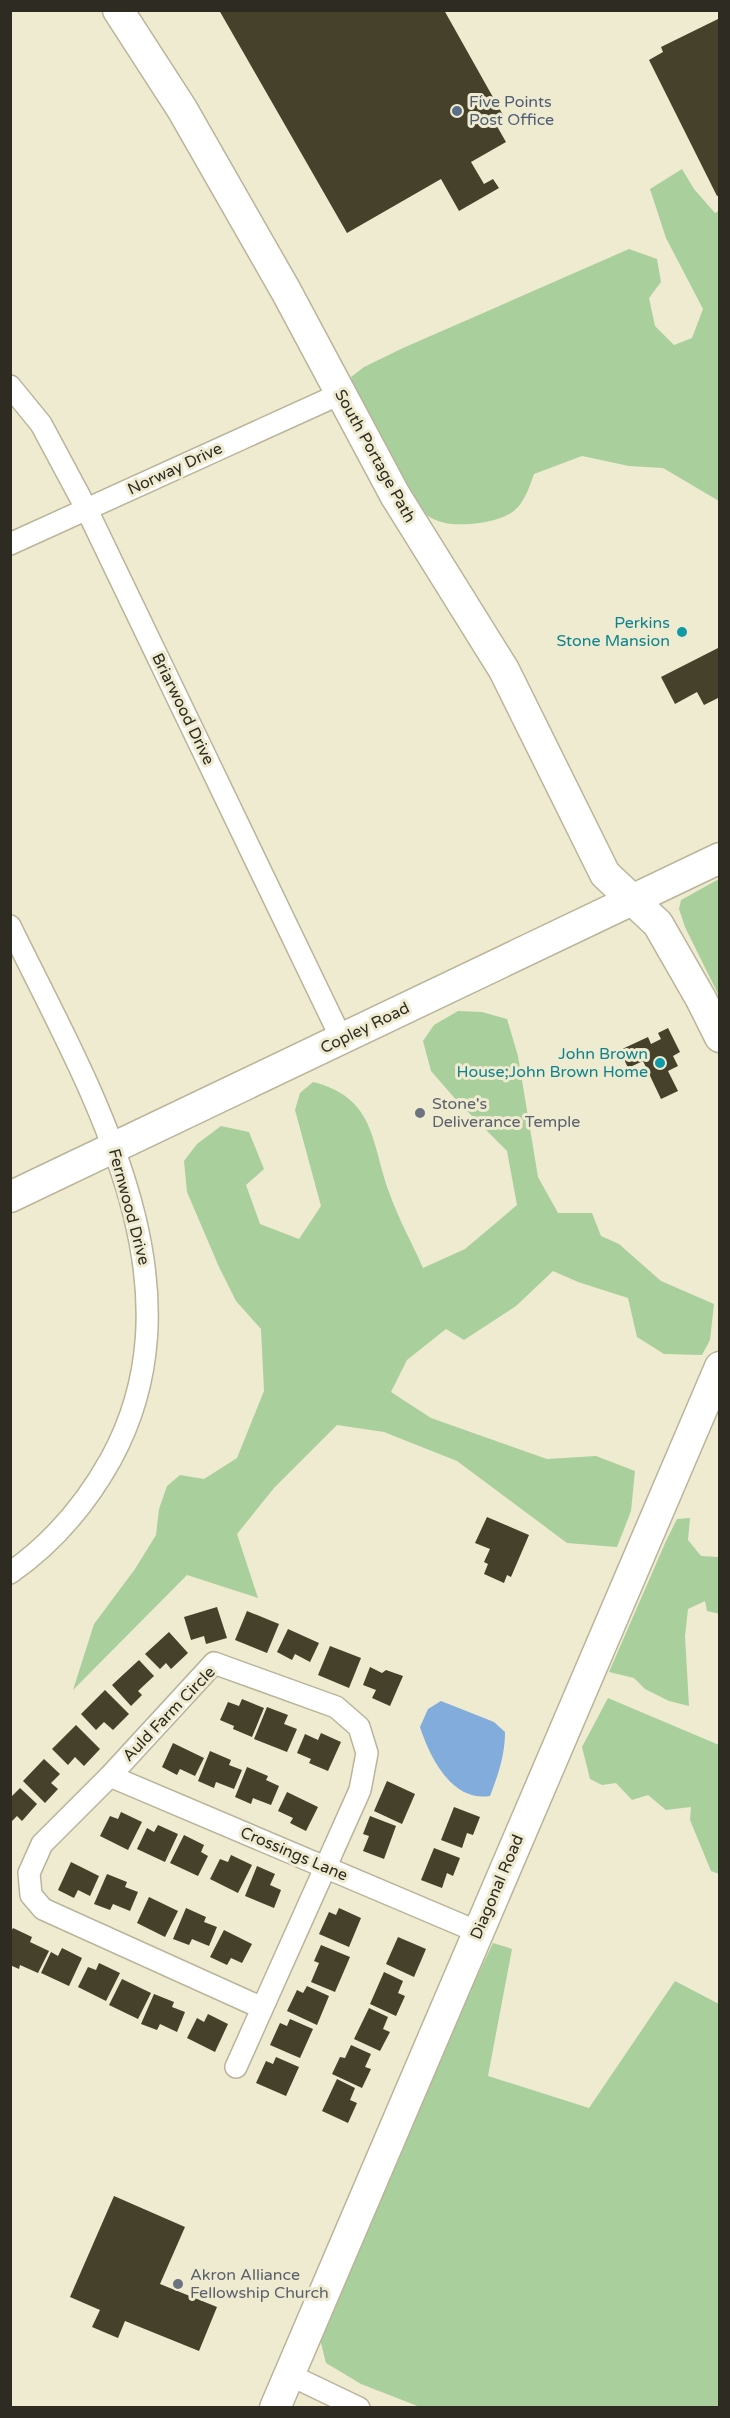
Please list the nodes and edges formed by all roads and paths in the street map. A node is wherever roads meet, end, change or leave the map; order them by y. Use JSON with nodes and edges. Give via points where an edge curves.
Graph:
{"nodes":[{"id":1,"x":118,"y":10,"type":"edge"},
{"id":2,"x":10,"y":386,"type":"edge"},
{"id":3,"x":340,"y":394,"type":"junction"},
{"id":4,"x":87,"y":510,"type":"junction"},
{"id":5,"x":10,"y":544,"type":"edge"},
{"id":6,"x":720,"y":858,"type":"edge"},
{"id":7,"x":633,"y":899,"type":"junction"},
{"id":8,"x":10,"y":926,"type":"edge"},
{"id":9,"x":720,"y":1037,"type":"edge"},
{"id":10,"x":342,"y":1040,"type":"junction"},
{"id":11,"x":113,"y":1147,"type":"junction"},
{"id":12,"x":10,"y":1197,"type":"edge"},
{"id":13,"x":720,"y":1367,"type":"edge"},
{"id":14,"x":10,"y":1573,"type":"edge"},
{"id":15,"x":110,"y":1776,"type":"junction"},
{"id":16,"x":325,"y":1867,"type":"junction"},
{"id":17,"x":478,"y":1932,"type":"junction"},
{"id":18,"x":262,"y":2008,"type":"junction"},
{"id":19,"x":236,"y":2067,"type":"dead end"},
{"id":20,"x":290,"y":2375,"type":"junction"},
{"id":21,"x":275,"y":2408,"type":"edge"},
{"id":22,"x":359,"y":2408,"type":"edge"}],
"edges":[{"from":1,"to":3,"type":"street","name":"South Portage Path","via":[[182,109]]},
{"from":2,"to":4,"type":"street","name":"Briarwood Drive","via":[[41,424]]},
{"from":3,"to":4,"type":"street","name":"Norway Drive"},
{"from":3,"to":7,"type":"street","name":"South Portage Path","via":[[395,495],[504,670],[605,874]]},
{"from":4,"to":5,"type":"street","name":"Norway Drive"},
{"from":4,"to":10,"type":"street","name":"Briarwood Drive"},
{"from":6,"to":7,"type":"street","name":"Copley Road"},
{"from":7,"to":9,"type":"street","via":[[658,924]]},
{"from":7,"to":10,"type":"street","name":"Copley Road"},
{"from":8,"to":11,"type":"street","name":"Fernwood Drive","via":[[103,1118]]},
{"from":10,"to":11,"type":"street","name":"Copley Road"},
{"from":11,"to":12,"type":"street","name":"Copley Road"},
{"from":11,"to":14,"type":"street","name":"Fernwood Drive","via":[[137,1227],[148,1286],[140,1384],[122,1440],[88,1499],[45,1546]]},
{"from":13,"to":17,"type":"street","name":"Diagonal Road"},
{"from":15,"to":16,"type":"street","name":"Crossings Lane"},
{"from":15,"to":16,"type":"street","name":"Auld Farm Circle","via":[[214,1663],[336,1707],[359,1727],[367,1753],[360,1790]]},
{"from":15,"to":18,"type":"street","name":"Auld Farm Circle","via":[[42,1844],[29,1873],[31,1895],[43,1909]]},
{"from":16,"to":17,"type":"street","name":"Crossings Lane"},
{"from":16,"to":18,"type":"street","name":"Auld Farm Circle"},
{"from":17,"to":20,"type":"street","name":"Diagonal Road"},
{"from":18,"to":19,"type":"street","name":"Auld Farm Circle"},
{"from":20,"to":21,"type":"street","name":"Diagonal Road"},
{"from":20,"to":22,"type":"street"}]}
